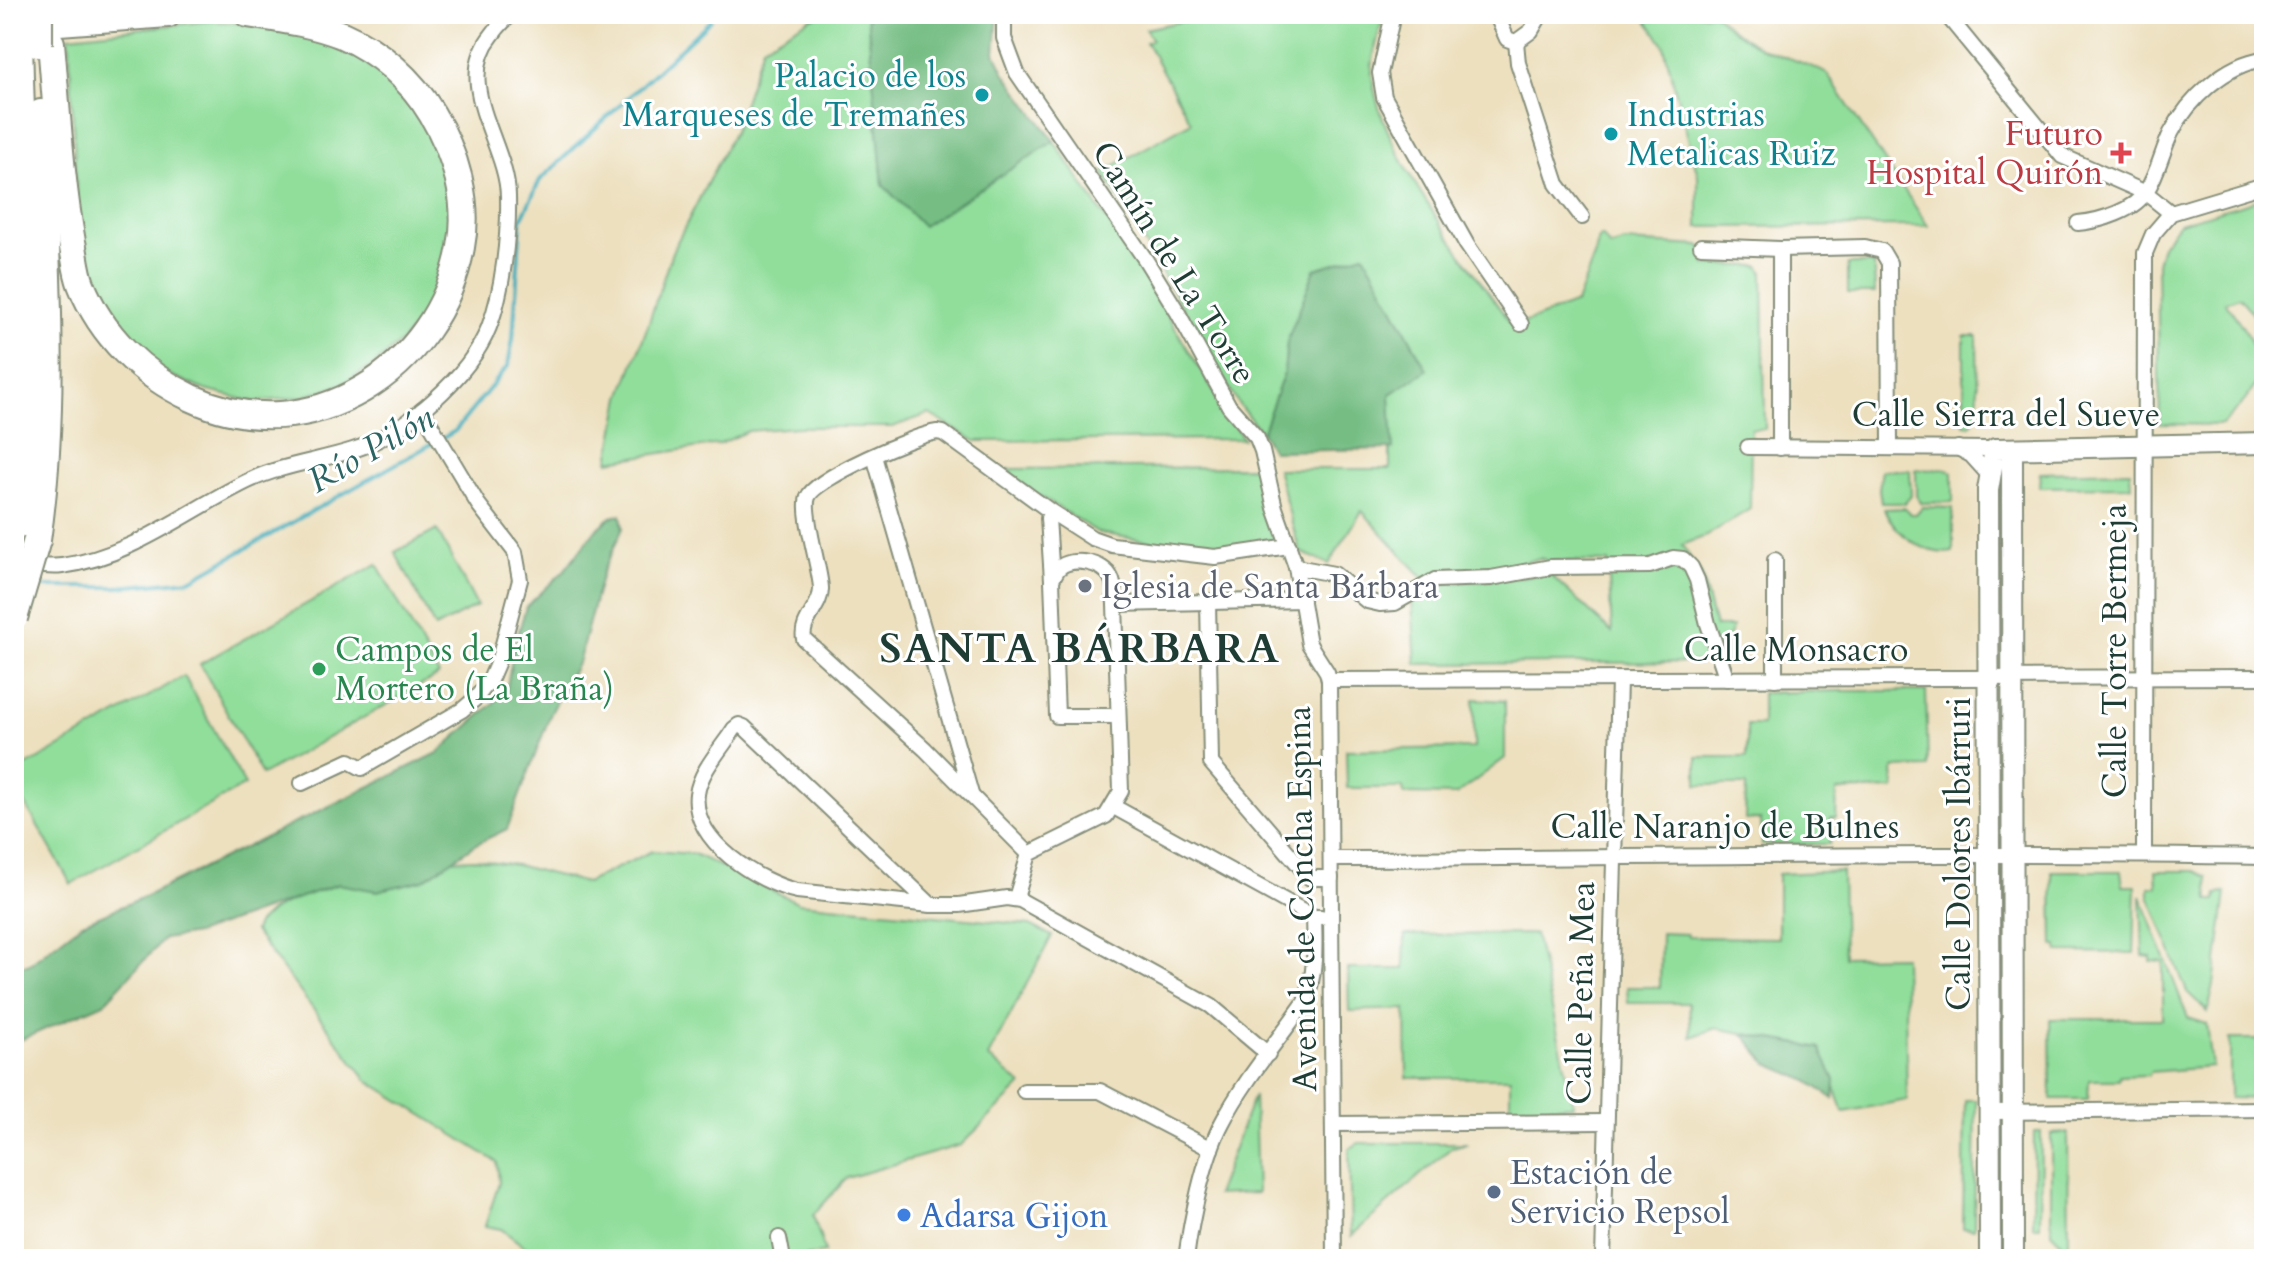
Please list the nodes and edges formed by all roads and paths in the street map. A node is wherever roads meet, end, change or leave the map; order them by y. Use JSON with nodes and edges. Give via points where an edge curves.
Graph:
{"nodes":[{"id":1,"x":18,"y":14,"type":"edge"},
{"id":2,"x":39,"y":14,"type":"edge"},
{"id":3,"x":49,"y":14,"type":"edge"},
{"id":4,"x":168,"y":14,"type":"edge"},
{"id":5,"x":248,"y":14,"type":"edge"},
{"id":6,"x":513,"y":14,"type":"edge"},
{"id":7,"x":1004,"y":14,"type":"edge"},
{"id":8,"x":1393,"y":14,"type":"edge"},
{"id":9,"x":1496,"y":14,"type":"edge"},
{"id":10,"x":1541,"y":14,"type":"edge"},
{"id":11,"x":1946,"y":14,"type":"edge"},
{"id":12,"x":31,"y":39,"type":"edge"},
{"id":13,"x":1516,"y":42,"type":"junction"},
{"id":14,"x":2264,"y":59,"type":"edge"},
{"id":15,"x":2264,"y":185,"type":"edge"},
{"id":16,"x":2146,"y":193,"type":"junction"},
{"id":17,"x":2171,"y":213,"type":"junction"},
{"id":18,"x":1582,"y":217,"type":"dead end"},
{"id":19,"x":2078,"y":223,"type":"dead end"},
{"id":20,"x":1701,"y":246,"type":"dead end"},
{"id":21,"x":1780,"y":249,"type":"junction"},
{"id":22,"x":1521,"y":324,"type":"dead end"},
{"id":23,"x":422,"y":410,"type":"junction"},
{"id":24,"x":2264,"y":443,"type":"edge"},
{"id":25,"x":2143,"y":446,"type":"junction"},
{"id":26,"x":1748,"y":447,"type":"dead end"},
{"id":27,"x":1890,"y":447,"type":"junction"},
{"id":28,"x":1957,"y":447,"type":"junction"},
{"id":29,"x":1780,"y":448,"type":"junction"},
{"id":30,"x":2004,"y":449,"type":"junction"},
{"id":31,"x":874,"y":456,"type":"junction"},
{"id":32,"x":1989,"y":475,"type":"junction"},
{"id":33,"x":1048,"y":518,"type":"dead end"},
{"id":34,"x":20,"y":546,"type":"edge"},
{"id":35,"x":1289,"y":546,"type":"junction"},
{"id":36,"x":1775,"y":560,"type":"dead end"},
{"id":37,"x":1296,"y":567,"type":"junction"},
{"id":38,"x":1052,"y":580,"type":"junction"},
{"id":39,"x":1302,"y":600,"type":"junction"},
{"id":40,"x":1208,"y":601,"type":"junction"},
{"id":41,"x":1115,"y":604,"type":"junction"},
{"id":42,"x":14,"y":618,"type":"edge"},
{"id":43,"x":2144,"y":677,"type":"junction"},
{"id":44,"x":2264,"y":677,"type":"edge"},
{"id":45,"x":1727,"y":679,"type":"junction"},
{"id":46,"x":1775,"y":679,"type":"junction"},
{"id":47,"x":1990,"y":679,"type":"junction"},
{"id":48,"x":2012,"y":679,"type":"junction"},
{"id":49,"x":1329,"y":680,"type":"junction"},
{"id":50,"x":1619,"y":680,"type":"junction"},
{"id":51,"x":1118,"y":716,"type":"junction"},
{"id":52,"x":302,"y":783,"type":"dead end"},
{"id":53,"x":972,"y":796,"type":"junction"},
{"id":54,"x":1114,"y":807,"type":"junction"},
{"id":55,"x":1029,"y":854,"type":"junction"},
{"id":56,"x":1990,"y":855,"type":"junction"},
{"id":57,"x":2012,"y":855,"type":"junction"},
{"id":58,"x":2144,"y":855,"type":"junction"},
{"id":59,"x":1613,"y":856,"type":"junction"},
{"id":60,"x":2264,"y":857,"type":"edge"},
{"id":61,"x":1331,"y":859,"type":"junction"},
{"id":62,"x":1331,"y":878,"type":"junction"},
{"id":63,"x":1016,"y":898,"type":"junction"},
{"id":64,"x":931,"y":905,"type":"junction"},
{"id":65,"x":1332,"y":916,"type":"junction"},
{"id":66,"x":1314,"y":917,"type":"junction"},
{"id":67,"x":1268,"y":1054,"type":"junction"},
{"id":68,"x":1024,"y":1091,"type":"dead end"},
{"id":69,"x":2264,"y":1109,"type":"edge"},
{"id":70,"x":2013,"y":1111,"type":"junction"},
{"id":71,"x":1991,"y":1112,"type":"junction"},
{"id":72,"x":1606,"y":1122,"type":"junction"},
{"id":73,"x":1333,"y":1124,"type":"junction"},
{"id":74,"x":1211,"y":1149,"type":"junction"},
{"id":75,"x":779,"y":1238,"type":"dead end"},
{"id":76,"x":783,"y":1259,"type":"edge"},
{"id":77,"x":1186,"y":1259,"type":"edge"},
{"id":78,"x":1334,"y":1259,"type":"edge"},
{"id":79,"x":1603,"y":1259,"type":"edge"},
{"id":80,"x":1990,"y":1259,"type":"edge"},
{"id":81,"x":2013,"y":1259,"type":"edge"}],
"edges":[{"from":1,"to":12,"type":"highway","bridge":true},
{"from":2,"to":12,"type":"highway","bridge":true},
{"from":3,"to":12,"type":"highway"},
{"from":4,"to":12,"type":"highway"},
{"from":5,"to":12,"type":"highway","via":[[309,24],[378,55],[425,101],[445,135],[458,175],[462,246],[449,289],[430,324],[411,351],[377,381],[343,401],[296,414],[253,415],[213,407],[166,386],[126,354],[100,321],[80,282]]},
{"from":6,"to":23,"type":"street","via":[[483,46],[477,69],[483,110],[509,194],[495,307],[477,350]]},
{"from":7,"to":35,"type":"street","name":"Camín de La Torre","via":[[1004,38],[1017,73],[1145,259],[1229,406],[1257,438]]},
{"from":8,"to":22,"type":"street","via":[[1380,73],[1384,97],[1467,245]]},
{"from":9,"to":13,"type":"street","via":[[1507,39]]},
{"from":10,"to":13,"type":"street"},
{"from":11,"to":16,"type":"street","via":[[2062,156]]},
{"from":12,"to":34,"type":"highway","via":[[29,385]]},
{"from":13,"to":18,"type":"street","via":[[1557,184]]},
{"from":14,"to":16,"type":"street","via":[[2237,67],[2193,101],[2170,134]]},
{"from":15,"to":17,"type":"street"},
{"from":16,"to":17,"type":"street"},
{"from":16,"to":19,"type":"street","via":[[2114,216]]},
{"from":17,"to":25,"type":"street","name":"Calle Torre Bermeja","via":[[2145,253]]},
{"from":20,"to":21,"type":"street"},
{"from":21,"to":27,"type":"street","via":[[1865,247],[1882,251],[1889,263]]},
{"from":21,"to":29,"type":"street"},
{"from":23,"to":34,"type":"street","via":[[356,450],[251,480],[113,554],[61,566]]},
{"from":23,"to":52,"type":"street","via":[[478,504],[515,552],[520,580],[499,659],[490,680],[462,710],[362,768],[349,761]]},
{"from":24,"to":25,"type":"street","name":"Calle Sierra del Sueve"},
{"from":25,"to":30,"type":"street","name":"Calle Sierra del Sueve"},
{"from":25,"to":43,"type":"street","name":"Calle Torre Bermeja"},
{"from":26,"to":29,"type":"street","name":"Calle Sierra del Sueve"},
{"from":27,"to":28,"type":"street","name":"Calle Sierra del Sueve"},
{"from":27,"to":29,"type":"street","name":"Calle Sierra del Sueve"},
{"from":28,"to":30,"type":"street","name":"Calle Sierra del Sueve"},
{"from":28,"to":32,"type":"street"},
{"from":30,"to":32,"type":"street","name":"Calle Dolores Ibárruri"},
{"from":30,"to":48,"type":"street","name":"Calle Dolores Ibárruri"},
{"from":31,"to":35,"type":"street","via":[[943,433],[1050,511],[1112,545],[1215,557]]},
{"from":31,"to":53,"type":"street"},
{"from":31,"to":53,"type":"street","via":[[832,476],[808,497],[821,589],[804,639]]},
{"from":32,"to":47,"type":"street","name":"Calle Dolores Ibárruri"},
{"from":33,"to":38,"type":"street"},
{"from":34,"to":42,"type":"highway","bridge":true},
{"from":35,"to":37,"type":"street","name":"Avenida de Concha Espina"},
{"from":36,"to":46,"type":"street"},
{"from":37,"to":39,"type":"street","name":"Avenida de Concha Espina"},
{"from":37,"to":45,"type":"street","via":[[1334,574],[1367,601],[1380,604],[1395,603],[1435,580],[1491,578],[1551,567],[1650,566],[1683,559],[1697,580]]},
{"from":38,"to":41,"type":"street","via":[[1069,563],[1097,564],[1113,580]]},
{"from":38,"to":51,"type":"street","via":[[1057,716]]},
{"from":39,"to":40,"type":"street"},
{"from":39,"to":49,"type":"street","name":"Avenida de Concha Espina","via":[[1309,644]]},
{"from":40,"to":41,"type":"street"},
{"from":40,"to":62,"type":"street","via":[[1211,763],[1310,878]]},
{"from":41,"to":51,"type":"street"},
{"from":43,"to":44,"type":"street","name":"Calle Monsacro"},
{"from":43,"to":48,"type":"street","name":"Calle Monsacro"},
{"from":43,"to":58,"type":"street","name":"Calle Torre Bermeja"},
{"from":45,"to":46,"type":"street","name":"Calle Monsacro"},
{"from":45,"to":50,"type":"street","name":"Calle Monsacro"},
{"from":46,"to":47,"type":"street","name":"Calle Monsacro"},
{"from":47,"to":48,"type":"street","name":"Calle Monsacro"},
{"from":47,"to":56,"type":"street","name":"Calle Dolores Ibárruri"},
{"from":48,"to":57,"type":"street","name":"Calle Dolores Ibárruri"},
{"from":49,"to":50,"type":"street","name":"Calle Monsacro"},
{"from":49,"to":61,"type":"street","name":"Avenida de Concha Espina"},
{"from":50,"to":59,"type":"street","name":"Calle Peña Mea"},
{"from":51,"to":54,"type":"street","via":[[1121,791]]},
{"from":53,"to":55,"type":"street"},
{"from":54,"to":55,"type":"street","via":[[1106,816]]},
{"from":54,"to":66,"type":"street"},
{"from":55,"to":63,"type":"street"},
{"from":56,"to":57,"type":"street","name":"Calle Naranjo de Bulnes"},
{"from":56,"to":59,"type":"street","name":"Calle Naranjo de Bulnes"},
{"from":56,"to":71,"type":"street","name":"Calle Dolores Ibárruri"},
{"from":57,"to":58,"type":"street","name":"Calle Naranjo de Bulnes"},
{"from":57,"to":70,"type":"street","name":"Calle Dolores Ibárruri"},
{"from":58,"to":60,"type":"street","name":"Calle Naranjo de Bulnes"},
{"from":59,"to":61,"type":"street","name":"Calle Naranjo de Bulnes"},
{"from":59,"to":72,"type":"street","name":"Calle Peña Mea"},
{"from":61,"to":62,"type":"street","name":"Avenida de Concha Espina"},
{"from":62,"to":65,"type":"street","name":"Avenida de Concha Espina"},
{"from":63,"to":64,"type":"street"},
{"from":63,"to":67,"type":"street","via":[[1211,1006]]},
{"from":64,"to":64,"type":"street","via":[[739,725],[734,729],[697,794],[704,823],[723,850],[746,869],[797,891]]},
{"from":65,"to":66,"type":"street"},
{"from":65,"to":73,"type":"street","name":"Avenida de Concha Espina"},
{"from":66,"to":67,"type":"street","via":[[1310,989]]},
{"from":67,"to":74,"type":"street","via":[[1231,1106]]},
{"from":68,"to":74,"type":"street","via":[[1100,1091]]},
{"from":69,"to":70,"type":"street"},
{"from":70,"to":71,"type":"street"},
{"from":70,"to":81,"type":"street","name":"Calle Dolores Ibárruri"},
{"from":71,"to":80,"type":"street","name":"Calle Dolores Ibárruri"},
{"from":72,"to":73,"type":"street"},
{"from":72,"to":79,"type":"street","name":"Calle Peña Mea"},
{"from":73,"to":78,"type":"street","name":"Avenida de Concha Espina"},
{"from":74,"to":77,"type":"street"},
{"from":75,"to":76,"type":"street"}]}
